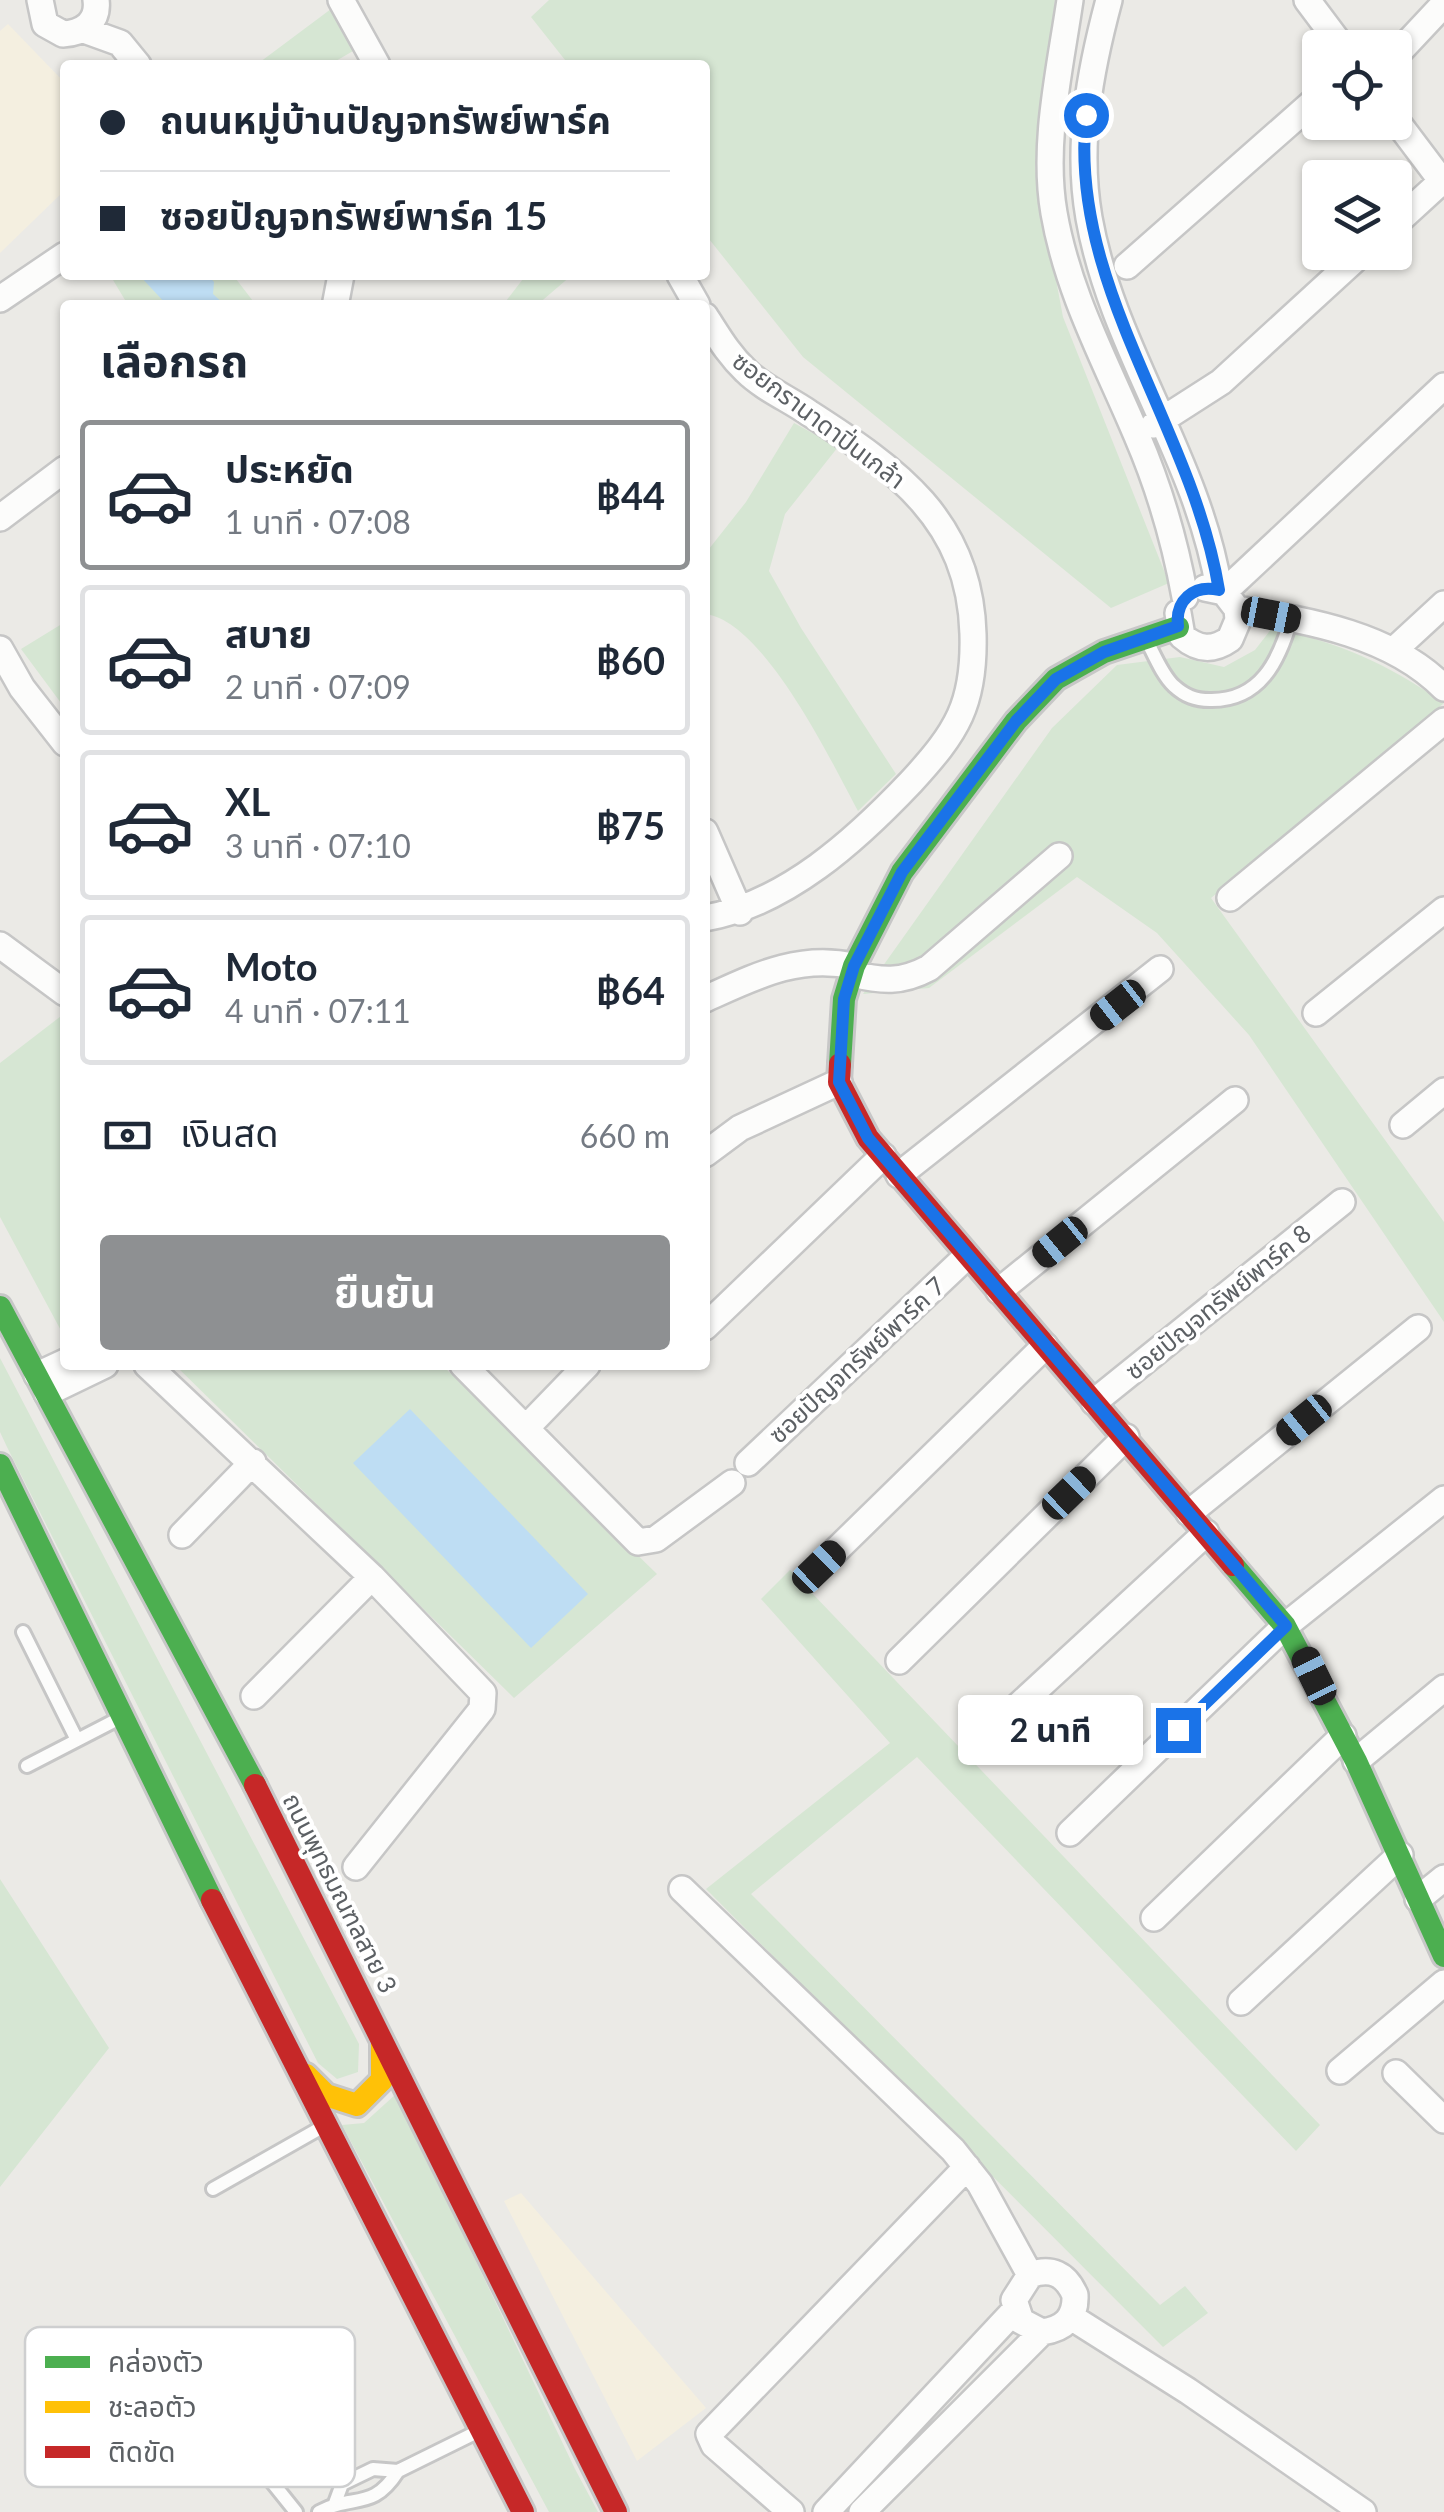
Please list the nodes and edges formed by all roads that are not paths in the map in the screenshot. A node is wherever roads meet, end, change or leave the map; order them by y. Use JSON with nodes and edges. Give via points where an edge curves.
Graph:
{"nodes":[{"id":1,"x":40,"y":0,"type":"edge"},
{"id":2,"x":96,"y":0,"type":"edge"},
{"id":3,"x":341,"y":0,"type":"edge"},
{"id":4,"x":1070,"y":0,"type":"edge"},
{"id":5,"x":1109,"y":0,"type":"edge"},
{"id":6,"x":1306,"y":0,"type":"edge"},
{"id":7,"x":1444,"y":4,"type":"edge"},
{"id":8,"x":84,"y":30,"type":"junction"},
{"id":9,"x":1329,"y":30,"type":"edge"},
{"id":10,"x":1412,"y":38,"type":"edge"},
{"id":11,"x":134,"y":60,"type":"edge"},
{"id":12,"x":374,"y":60,"type":"edge"},
{"id":13,"x":1302,"y":112,"type":"edge"},
{"id":14,"x":1411,"y":140,"type":"edge"},
{"id":15,"x":1443,"y":183,"type":"edge"},
{"id":16,"x":1412,"y":209,"type":"edge"},
{"id":17,"x":60,"y":258,"type":"edge"},
{"id":18,"x":1127,"y":266,"type":"dead end"},
{"id":19,"x":1343,"y":270,"type":"edge"},
{"id":20,"x":0,"y":299,"type":"edge"},
{"id":21,"x":710,"y":325,"type":"edge"},
{"id":22,"x":1444,"y":386,"type":"edge"},
{"id":23,"x":1160,"y":408,"type":"junction"},
{"id":24,"x":1125,"y":410,"type":"junction"},
{"id":25,"x":1137,"y":435,"type":"junction"},
{"id":26,"x":60,"y":473,"type":"edge"},
{"id":27,"x":0,"y":518,"type":"edge"},
{"id":28,"x":1185,"y":597,"type":"junction"},
{"id":29,"x":1226,"y":597,"type":"junction"},
{"id":30,"x":1444,"y":604,"type":"edge"},
{"id":31,"x":1291,"y":619,"type":"junction"},
{"id":32,"x":1178,"y":626,"type":"junction"},
{"id":33,"x":1145,"y":637,"type":"junction"},
{"id":34,"x":0,"y":648,"type":"edge"},
{"id":35,"x":1393,"y":651,"type":"junction"},
{"id":36,"x":1444,"y":688,"type":"edge"},
{"id":37,"x":1444,"y":721,"type":"edge"},
{"id":38,"x":60,"y":737,"type":"edge"},
{"id":39,"x":710,"y":843,"type":"edge"},
{"id":40,"x":1059,"y":856,"type":"dead end"},
{"id":41,"x":1230,"y":898,"type":"dead end"},
{"id":42,"x":1444,"y":910,"type":"edge"},
{"id":43,"x":740,"y":912,"type":"junction"},
{"id":44,"x":710,"y":917,"type":"edge"},
{"id":45,"x":0,"y":945,"type":"edge"},
{"id":46,"x":1160,"y":969,"type":"dead end"},
{"id":47,"x":853,"y":970,"type":"junction"},
{"id":48,"x":60,"y":989,"type":"edge"},
{"id":49,"x":710,"y":997,"type":"edge"},
{"id":50,"x":1316,"y":1013,"type":"dead end"},
{"id":51,"x":839,"y":1082,"type":"junction"},
{"id":52,"x":1444,"y":1091,"type":"edge"},
{"id":53,"x":1235,"y":1100,"type":"dead end"},
{"id":54,"x":1403,"y":1125,"type":"dead end"},
{"id":55,"x":710,"y":1150,"type":"edge"},
{"id":56,"x":891,"y":1165,"type":"junction"},
{"id":57,"x":1342,"y":1202,"type":"dead end"},
{"id":58,"x":967,"y":1256,"type":"junction"},
{"id":59,"x":999,"y":1292,"type":"junction"},
{"id":60,"x":0,"y":1307,"type":"edge"},
{"id":61,"x":710,"y":1324,"type":"edge"},
{"id":62,"x":1418,"y":1328,"type":"dead end"},
{"id":63,"x":1045,"y":1346,"type":"junction"},
{"id":64,"x":60,"y":1367,"type":"edge"},
{"id":65,"x":88,"y":1370,"type":"edge"},
{"id":66,"x":153,"y":1370,"type":"edge"},
{"id":67,"x":469,"y":1370,"type":"edge"},
{"id":68,"x":582,"y":1370,"type":"edge"},
{"id":69,"x":42,"y":1384,"type":"junction"},
{"id":70,"x":1094,"y":1402,"type":"junction"},
{"id":71,"x":527,"y":1427,"type":"junction"},
{"id":72,"x":1126,"y":1438,"type":"junction"},
{"id":73,"x":253,"y":1462,"type":"junction"},
{"id":74,"x":0,"y":1464,"type":"edge"},
{"id":75,"x":1444,"y":1499,"type":"edge"},
{"id":76,"x":1189,"y":1512,"type":"junction"},
{"id":77,"x":1206,"y":1533,"type":"junction"},
{"id":78,"x":182,"y":1535,"type":"dead end"},
{"id":79,"x":819,"y":1567,"type":"dead end"},
{"id":80,"x":372,"y":1577,"type":"junction"},
{"id":81,"x":1286,"y":1626,"type":"junction"},
{"id":82,"x":23,"y":1632,"type":"dead end"},
{"id":83,"x":900,"y":1661,"type":"dead end"},
{"id":84,"x":1444,"y":1688,"type":"edge"},
{"id":85,"x":254,"y":1696,"type":"dead end"},
{"id":86,"x":120,"y":1718,"type":"junction"},
{"id":87,"x":1342,"y":1736,"type":"junction"},
{"id":88,"x":77,"y":1740,"type":"junction"},
{"id":89,"x":979,"y":1742,"type":"dead end"},
{"id":90,"x":1356,"y":1761,"type":"junction"},
{"id":91,"x":27,"y":1766,"type":"dead end"},
{"id":92,"x":1070,"y":1833,"type":"dead end"},
{"id":93,"x":1400,"y":1856,"type":"junction"},
{"id":94,"x":356,"y":1868,"type":"dead end"},
{"id":95,"x":1444,"y":1878,"type":"edge"},
{"id":96,"x":682,"y":1889,"type":"dead end"},
{"id":97,"x":1418,"y":1899,"type":"junction"},
{"id":98,"x":1154,"y":1918,"type":"dead end"},
{"id":99,"x":1444,"y":1956,"type":"edge"},
{"id":100,"x":1444,"y":1983,"type":"edge"},
{"id":101,"x":1241,"y":2002,"type":"dead end"},
{"id":102,"x":378,"y":2029,"type":"junction"},
{"id":103,"x":296,"y":2066,"type":"junction"},
{"id":104,"x":1340,"y":2072,"type":"dead end"},
{"id":105,"x":1396,"y":2073,"type":"dead end"},
{"id":106,"x":1444,"y":2120,"type":"edge"},
{"id":107,"x":326,"y":2125,"type":"junction"},
{"id":108,"x":966,"y":2167,"type":"junction"},
{"id":109,"x":213,"y":2189,"type":"dead end"},
{"id":110,"x":1030,"y":2275,"type":"junction"},
{"id":111,"x":1016,"y":2310,"type":"junction"},
{"id":112,"x":1071,"y":2317,"type":"junction"},
{"id":113,"x":1042,"y":2332,"type":"junction"},
{"id":114,"x":478,"y":2431,"type":"junction"},
{"id":115,"x":398,"y":2471,"type":"junction"},
{"id":116,"x":355,"y":2478,"type":"edge"},
{"id":117,"x":276,"y":2487,"type":"edge"},
{"id":118,"x":341,"y":2487,"type":"edge"},
{"id":119,"x":335,"y":2503,"type":"junction"},
{"id":120,"x":296,"y":2512,"type":"edge"},
{"id":121,"x":319,"y":2512,"type":"edge"},
{"id":122,"x":523,"y":2512,"type":"edge"},
{"id":123,"x":616,"y":2512,"type":"edge"},
{"id":124,"x":791,"y":2512,"type":"edge"},
{"id":125,"x":826,"y":2512,"type":"edge"},
{"id":126,"x":862,"y":2512,"type":"edge"},
{"id":127,"x":1363,"y":2512,"type":"edge"}],
"edges":[{"from":1,"to":8,"type":"street","via":[[40,14],[53,31]]},
{"from":2,"to":8,"type":"street"},
{"from":3,"to":12,"type":"street"},
{"from":4,"to":24,"type":"street","via":[[1051,149],[1054,211],[1086,326]]},
{"from":5,"to":23,"type":"street","via":[[1083,144],[1089,218],[1120,322]]},
{"from":6,"to":9,"type":"street"},
{"from":7,"to":10,"type":"street"},
{"from":8,"to":11,"type":"street","via":[[120,43]]},
{"from":13,"to":18,"type":"street"},
{"from":14,"to":15,"type":"street"},
{"from":15,"to":16,"type":"street"},
{"from":17,"to":20,"type":"street"},
{"from":19,"to":23,"type":"street","via":[[1221,382]]},
{"from":21,"to":43,"type":"street","name":"ซอยกรานาดาปิ่นเกล้า","via":[[748,374],[897,475],[940,518],[972,617],[974,672],[952,738],[888,807],[806,874]]},
{"from":22,"to":29,"type":"street"},
{"from":23,"to":24,"type":"street"},
{"from":23,"to":25,"type":"street"},
{"from":23,"to":29,"type":"street"},
{"from":24,"to":25,"type":"street"},
{"from":25,"to":28,"type":"street","via":[[1162,500]]},
{"from":26,"to":27,"type":"street"},
{"from":28,"to":29,"type":"street","via":[[1201,588]]},
{"from":28,"to":32,"type":"street"},
{"from":29,"to":31,"type":"street"},
{"from":29,"to":32,"type":"street","via":[[1236,630],[1221,645],[1200,648]]},
{"from":30,"to":35,"type":"street"},
{"from":31,"to":33,"type":"lane","via":[[1269,672],[1247,693],[1227,700],[1194,700],[1172,684]]},
{"from":31,"to":35,"type":"street"},
{"from":32,"to":33,"type":"main road"},
{"from":33,"to":47,"type":"main road","via":[[1056,679],[1016,721],[902,872]]},
{"from":34,"to":38,"type":"street"},
{"from":35,"to":36,"type":"street"},
{"from":37,"to":41,"type":"street"},
{"from":39,"to":43,"type":"street"},
{"from":40,"to":47,"type":"street","via":[[920,973],[886,982]]},
{"from":42,"to":50,"type":"street"},
{"from":43,"to":44,"type":"street","name":"ซอยกรานาดาปิ่นเกล้า"},
{"from":45,"to":48,"type":"street"},
{"from":46,"to":56,"type":"street"},
{"from":47,"to":49,"type":"street","via":[[827,960],[794,962]]},
{"from":47,"to":51,"type":"main road","via":[[844,999]]},
{"from":51,"to":55,"type":"street","via":[[740,1128]]},
{"from":51,"to":56,"type":"main road","via":[[868,1138]]},
{"from":52,"to":54,"type":"street"},
{"from":53,"to":59,"type":"street"},
{"from":56,"to":58,"type":"main road"},
{"from":56,"to":61,"type":"street"},
{"from":57,"to":70,"type":"street","name":"ซอยปัญจทรัพย์พาร์ค 8"},
{"from":58,"to":59,"type":"main road"},
{"from":58,"to":71,"type":"street","name":"ซอยปัญจทรัพย์พาร์ค 7","via":[[740,1473],[656,1539],[638,1542]]},
{"from":59,"to":63,"type":"main road"},
{"from":60,"to":69,"type":"main road","name":"ถนนพุทธมณฑลสาย 3"},
{"from":62,"to":76,"type":"street"},
{"from":63,"to":70,"type":"main road"},
{"from":63,"to":79,"type":"street"},
{"from":64,"to":69,"type":"street"},
{"from":65,"to":69,"type":"street"},
{"from":66,"to":73,"type":"street"},
{"from":67,"to":71,"type":"street"},
{"from":68,"to":71,"type":"street"},
{"from":69,"to":102,"type":"main road","name":"ถนนพุทธมณฑลสาย 3","via":[[223,1720]]},
{"from":70,"to":72,"type":"main road"},
{"from":72,"to":76,"type":"main road"},
{"from":72,"to":83,"type":"street"},
{"from":73,"to":78,"type":"street"},
{"from":73,"to":80,"type":"street"},
{"from":74,"to":86,"type":"main road"},
{"from":75,"to":81,"type":"street"},
{"from":76,"to":77,"type":"main road"},
{"from":77,"to":81,"type":"main road"},
{"from":77,"to":89,"type":"street"},
{"from":80,"to":85,"type":"street"},
{"from":80,"to":94,"type":"street","via":[[483,1694],[482,1709]]},
{"from":81,"to":87,"type":"main road"},
{"from":81,"to":92,"type":"street"},
{"from":82,"to":88,"type":"lane"},
{"from":84,"to":90,"type":"street"},
{"from":86,"to":88,"type":"lane"},
{"from":86,"to":103,"type":"main road"},
{"from":87,"to":90,"type":"main road"},
{"from":87,"to":98,"type":"street"},
{"from":88,"to":91,"type":"lane"},
{"from":90,"to":93,"type":"main road"},
{"from":93,"to":97,"type":"main road"},
{"from":93,"to":101,"type":"street"},
{"from":95,"to":97,"type":"street"},
{"from":96,"to":108,"type":"street"},
{"from":97,"to":99,"type":"main road"},
{"from":100,"to":104,"type":"street"},
{"from":102,"to":103,"type":"main road","via":[[384,2070],[372,2098],[341,2102]]},
{"from":102,"to":123,"type":"main road","name":"ถนนพุทธมณฑลสาย 3"},
{"from":103,"to":107,"type":"main road"},
{"from":105,"to":106,"type":"street"},
{"from":107,"to":109,"type":"lane"},
{"from":107,"to":114,"type":"main road"},
{"from":108,"to":110,"type":"street"},
{"from":108,"to":124,"type":"street","via":[[709,2434]]},
{"from":110,"to":111,"type":"street","via":[[1016,2290]]},
{"from":110,"to":112,"type":"street","via":[[1063,2276],[1075,2295]]},
{"from":111,"to":113,"type":"street"},
{"from":111,"to":125,"type":"street"},
{"from":112,"to":113,"type":"street"},
{"from":112,"to":127,"type":"street"},
{"from":113,"to":126,"type":"street"},
{"from":114,"to":115,"type":"lane"},
{"from":114,"to":122,"type":"main road"},
{"from":115,"to":116,"type":"lane","via":[[373,2469]]},
{"from":115,"to":119,"type":"lane","via":[[385,2492],[356,2505]]},
{"from":117,"to":120,"type":"lane"},
{"from":118,"to":119,"type":"lane"},
{"from":119,"to":121,"type":"lane"}]}
